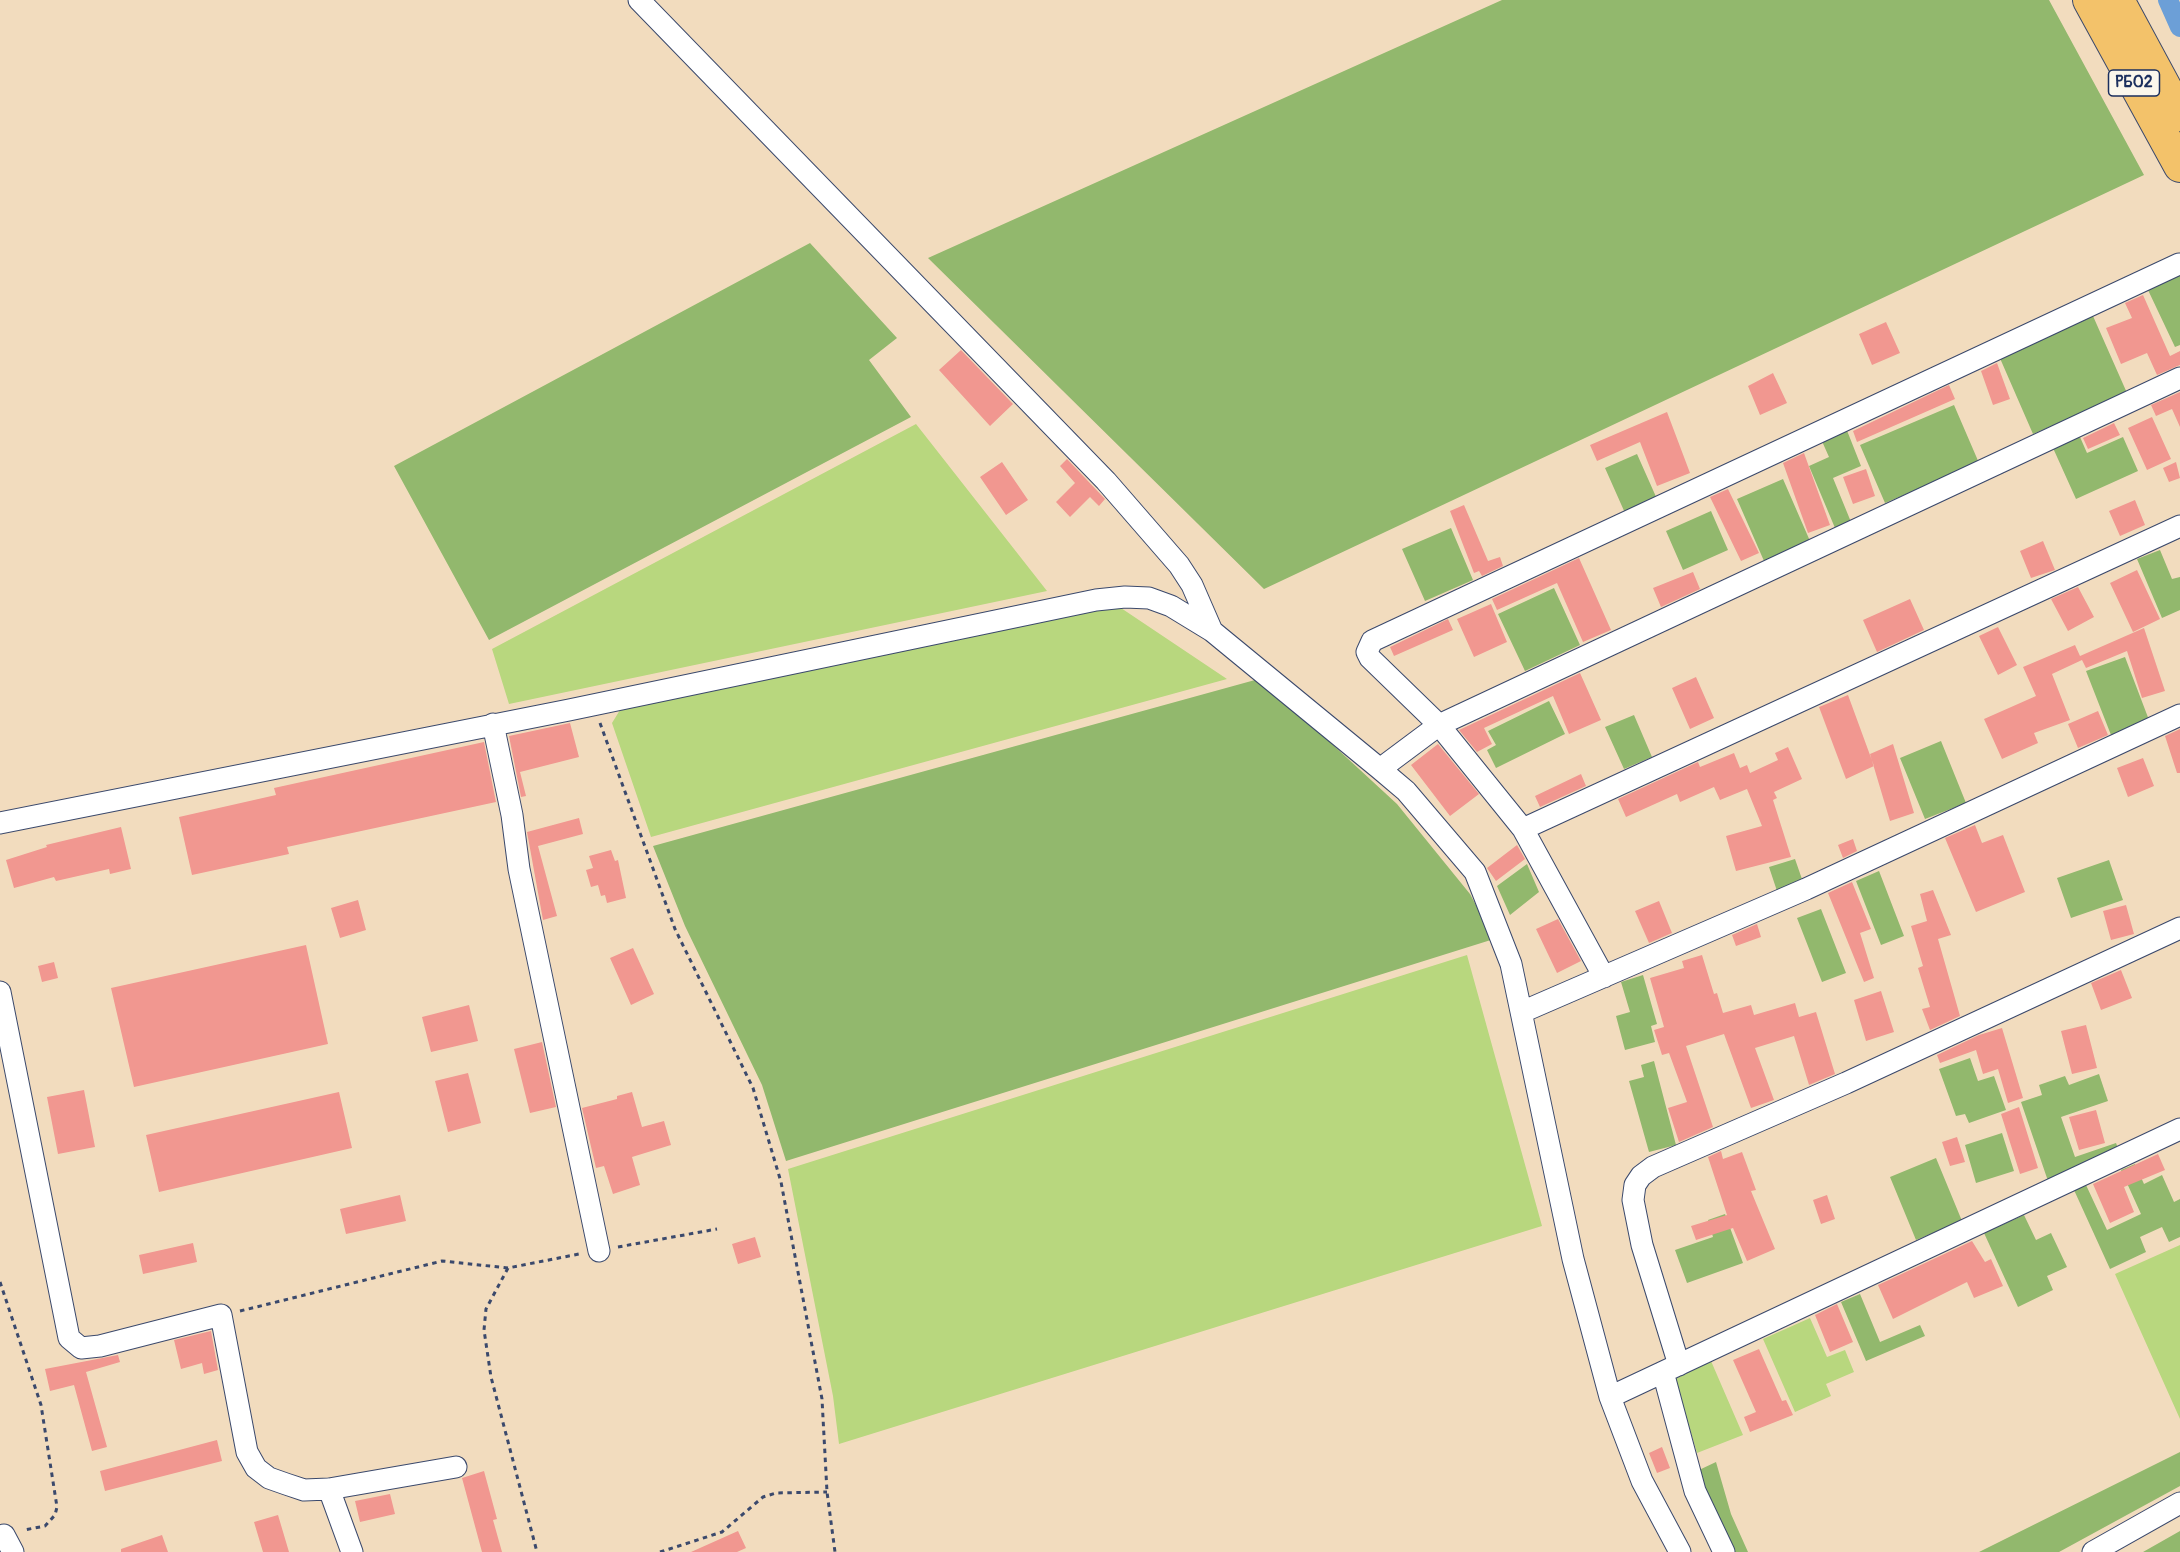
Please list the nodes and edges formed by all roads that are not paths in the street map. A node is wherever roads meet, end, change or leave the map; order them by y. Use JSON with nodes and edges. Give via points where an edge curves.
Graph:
{"nodes":[{"id":1,"x":639,"y":0,"type":"edge"},
{"id":2,"x":2089,"y":0,"type":"edge"},
{"id":3,"x":2118,"y":0,"type":"edge"},
{"id":4,"x":2180,"y":115,"type":"edge"},
{"id":5,"x":2180,"y":166,"type":"edge"},
{"id":6,"x":2179,"y":264,"type":"edge"},
{"id":7,"x":2180,"y":378,"type":"edge"},
{"id":8,"x":2180,"y":526,"type":"edge"},
{"id":9,"x":1212,"y":631,"type":"junction"},
{"id":10,"x":2180,"y":715,"type":"edge"},
{"id":11,"x":493,"y":724,"type":"junction"},
{"id":12,"x":1439,"y":725,"type":"junction"},
{"id":13,"x":1380,"y":768,"type":"junction"},
{"id":14,"x":0,"y":823,"type":"edge"},
{"id":15,"x":1523,"y":829,"type":"junction"},
{"id":16,"x":2180,"y":928,"type":"edge"},
{"id":17,"x":1604,"y":977,"type":"junction"},
{"id":18,"x":0,"y":992,"type":"edge"},
{"id":19,"x":1522,"y":1012,"type":"junction"},
{"id":20,"x":2180,"y":1129,"type":"edge"},
{"id":21,"x":600,"y":1251,"type":"road end"},
{"id":22,"x":1671,"y":1369,"type":"junction"},
{"id":23,"x":1610,"y":1396,"type":"junction"},
{"id":24,"x":456,"y":1467,"type":"dead end"},
{"id":25,"x":329,"y":1489,"type":"junction"},
{"id":26,"x":2180,"y":1503,"type":"edge"},
{"id":27,"x":352,"y":1552,"type":"edge"},
{"id":28,"x":1680,"y":1552,"type":"edge"},
{"id":29,"x":1724,"y":1552,"type":"edge"},
{"id":30,"x":2093,"y":1552,"type":"edge"}],
"edges":[{"from":1,"to":9,"type":"street","via":[[1106,481],[1179,565]]},
{"from":2,"to":5,"type":"highway","number":"РБ02"},
{"from":3,"to":4,"type":"highway","number":"РБ02"},
{"from":6,"to":12,"type":"street","via":[[1372,640],[1367,652],[1370,658]]},
{"from":7,"to":12,"type":"street"},
{"from":8,"to":15,"type":"street"},
{"from":9,"to":11,"type":"street","via":[[1171,606],[1149,598],[1096,600]]},
{"from":9,"to":13,"type":"street"},
{"from":10,"to":17,"type":"street","via":[[1806,889]]},
{"from":11,"to":14,"type":"street"},
{"from":11,"to":21,"type":"street","via":[[519,869]]},
{"from":12,"to":13,"type":"street"},
{"from":12,"to":15,"type":"street"},
{"from":13,"to":19,"type":"street","via":[[1406,791],[1475,872],[1511,963]]},
{"from":15,"to":17,"type":"street"},
{"from":16,"to":22,"type":"street","via":[[1846,1083],[1653,1167],[1641,1176],[1635,1185],[1634,1200]]},
{"from":17,"to":19,"type":"street"},
{"from":18,"to":25,"type":"street","via":[[69,1338],[81,1348],[100,1346],[221,1315],[247,1452],[256,1467],[269,1478],[304,1490]]},
{"from":19,"to":23,"type":"street","via":[[1573,1259]]},
{"from":20,"to":22,"type":"street"},
{"from":22,"to":23,"type":"street"},
{"from":22,"to":29,"type":"street","via":[[1695,1491]]},
{"from":23,"to":28,"type":"street","via":[[1642,1481]]},
{"from":24,"to":25,"type":"street"},
{"from":25,"to":27,"type":"street"},
{"from":26,"to":30,"type":"street"}]}
